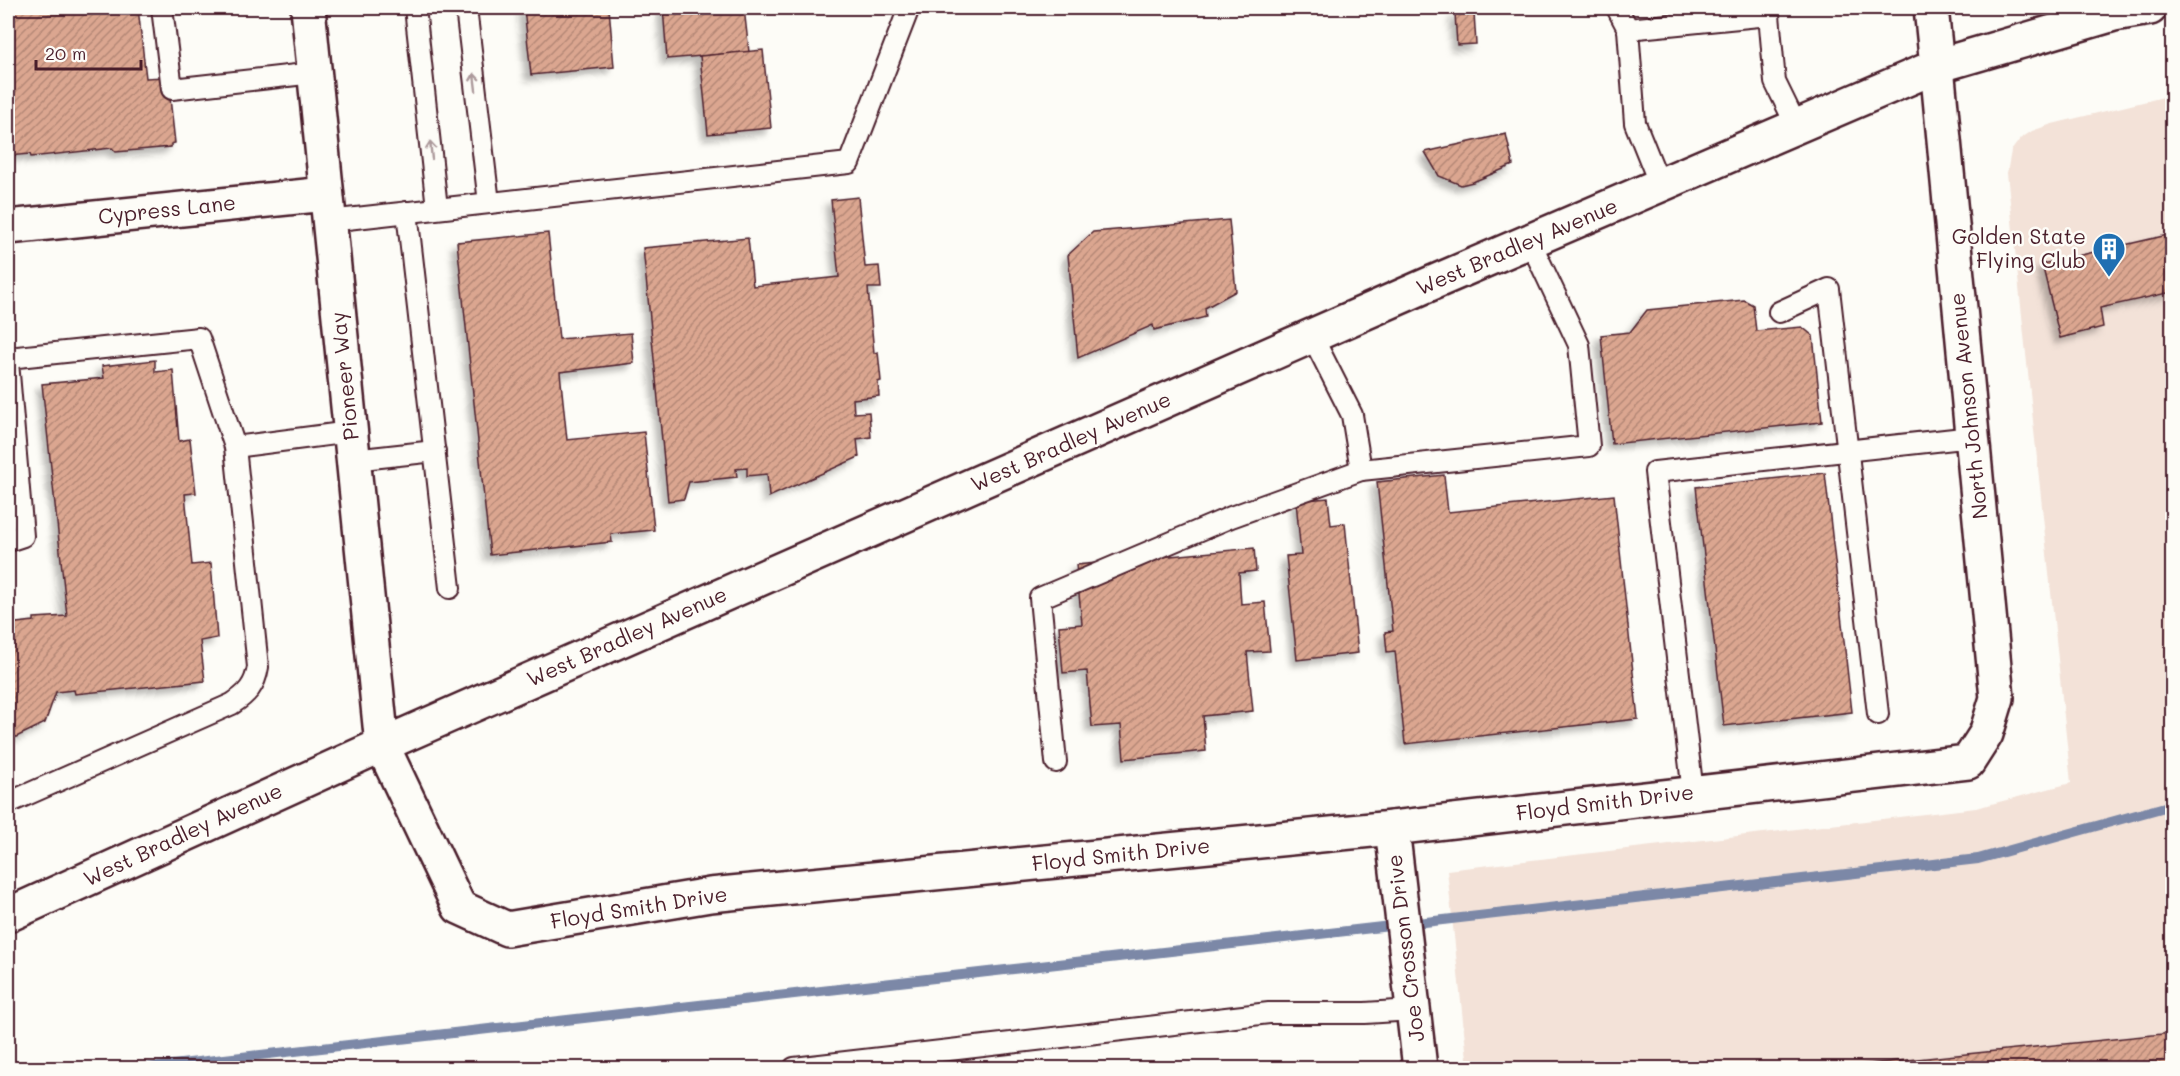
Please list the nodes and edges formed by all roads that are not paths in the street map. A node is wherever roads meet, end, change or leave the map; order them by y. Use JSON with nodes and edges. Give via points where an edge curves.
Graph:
{"nodes":[{"id":1,"x":162,"y":8,"type":"edge"},
{"id":2,"x":308,"y":8,"type":"edge"},
{"id":3,"x":415,"y":8,"type":"edge"},
{"id":4,"x":466,"y":8,"type":"edge"},
{"id":5,"x":909,"y":8,"type":"edge"},
{"id":6,"x":1617,"y":8,"type":"edge"},
{"id":7,"x":1931,"y":8,"type":"edge"},
{"id":8,"x":2150,"y":8,"type":"edge"},
{"id":9,"x":1628,"y":29,"type":"junction"},
{"id":10,"x":1937,"y":66,"type":"junction"},
{"id":11,"x":314,"y":73,"type":"junction"},
{"id":12,"x":1797,"y":127,"type":"junction"},
{"id":13,"x":1660,"y":185,"type":"junction"},
{"id":14,"x":489,"y":203,"type":"junction"},
{"id":15,"x":328,"y":207,"type":"junction"},
{"id":16,"x":437,"y":208,"type":"junction"},
{"id":17,"x":407,"y":212,"type":"junction"},
{"id":18,"x":8,"y":227,"type":"edge"},
{"id":19,"x":1530,"y":241,"type":"junction"},
{"id":20,"x":1779,"y":312,"type":"dead end"},
{"id":21,"x":1312,"y":336,"type":"junction"},
{"id":22,"x":8,"y":360,"type":"edge"},
{"id":23,"x":1972,"y":437,"type":"junction"},
{"id":24,"x":352,"y":446,"type":"junction"},
{"id":25,"x":235,"y":447,"type":"junction"},
{"id":26,"x":435,"y":451,"type":"junction"},
{"id":27,"x":1848,"y":451,"type":"junction"},
{"id":28,"x":1360,"y":470,"type":"junction"},
{"id":29,"x":8,"y":541,"type":"edge"},
{"id":30,"x":450,"y":588,"type":"dead end"},
{"id":31,"x":1878,"y":714,"type":"dead end"},
{"id":32,"x":382,"y":745,"type":"junction"},
{"id":33,"x":1056,"y":762,"type":"dead end"},
{"id":34,"x":1968,"y":762,"type":"joint"},
{"id":35,"x":1693,"y":793,"type":"junction"},
{"id":36,"x":8,"y":803,"type":"edge"},
{"id":37,"x":1392,"y":828,"type":"junction"},
{"id":38,"x":8,"y":915,"type":"edge"},
{"id":39,"x":1412,"y":996,"type":"junction"},
{"id":40,"x":794,"y":1068,"type":"edge"},
{"id":41,"x":1420,"y":1068,"type":"edge"}],
"edges":[{"from":1,"to":11,"type":"lane","via":[[172,89]]},
{"from":2,"to":11,"type":"main road","name":"Pioneer Way"},
{"from":16,"to":3,"type":"lane","one_way":true},
{"from":14,"to":4,"type":"lane","one_way":true},
{"from":5,"to":14,"type":"lane","via":[[849,163]]},
{"from":6,"to":9,"type":"lane"},
{"from":7,"to":10,"type":"main road","name":"North Johnson Avenue"},
{"from":8,"to":10,"type":"main road","name":"West Bradley Avenue","via":[[2114,14]]},
{"from":9,"to":12,"type":"lane","via":[[1769,15],[1775,82]]},
{"from":9,"to":13,"type":"lane","via":[[1635,123]]},
{"from":10,"to":12,"type":"main road","name":"West Bradley Avenue"},
{"from":10,"to":23,"type":"main road","name":"North Johnson Avenue"},
{"from":11,"to":15,"type":"main road","name":"Pioneer Way"},
{"from":12,"to":13,"type":"main road","name":"West Bradley Avenue"},
{"from":13,"to":19,"type":"main road","name":"West Bradley Avenue"},
{"from":14,"to":16,"type":"lane"},
{"from":15,"to":17,"type":"lane"},
{"from":15,"to":18,"type":"main road","name":"Cypress Lane"},
{"from":15,"to":24,"type":"main road","name":"Pioneer Way"},
{"from":16,"to":17,"type":"lane"},
{"from":17,"to":26,"type":"lane"},
{"from":19,"to":21,"type":"main road","name":"West Bradley Avenue"},
{"from":19,"to":28,"type":"lane","via":[[1580,345],[1589,446]]},
{"from":20,"to":27,"type":"lane","via":[[1829,289]]},
{"from":21,"to":28,"type":"lane","via":[[1352,414]]},
{"from":21,"to":32,"type":"main road","name":"West Bradley Avenue"},
{"from":22,"to":25,"type":"lane","via":[[199,338]]},
{"from":22,"to":29,"type":"lane","via":[[23,536]]},
{"from":23,"to":27,"type":"lane"},
{"from":23,"to":34,"type":"main road","name":"North Johnson Avenue","via":[[1997,698],[1986,734]]},
{"from":24,"to":25,"type":"lane"},
{"from":24,"to":26,"type":"lane"},
{"from":24,"to":32,"type":"main road","name":"Pioneer Way"},
{"from":25,"to":36,"type":"lane","via":[[258,667],[254,685],[232,704]]},
{"from":26,"to":30,"type":"lane"},
{"from":27,"to":31,"type":"lane"},
{"from":27,"to":35,"type":"lane","via":[[1655,472]]},
{"from":28,"to":33,"type":"lane","via":[[1231,517],[1040,598]]},
{"from":32,"to":37,"type":"main road","name":"Floyd Smith Drive","via":[[459,907],[507,929],[710,895]]},
{"from":32,"to":38,"type":"main road","name":"West Bradley Avenue"},
{"from":34,"to":35,"type":"main road","name":"Floyd Smith Drive"},
{"from":35,"to":37,"type":"main road","name":"Floyd Smith Drive"},
{"from":37,"to":39,"type":"main road","name":"Joe Crosson Drive"},
{"from":39,"to":40,"type":"lane","via":[[1365,1013],[1269,1013]]},
{"from":39,"to":41,"type":"main road","name":"Joe Crosson Drive"}]}
